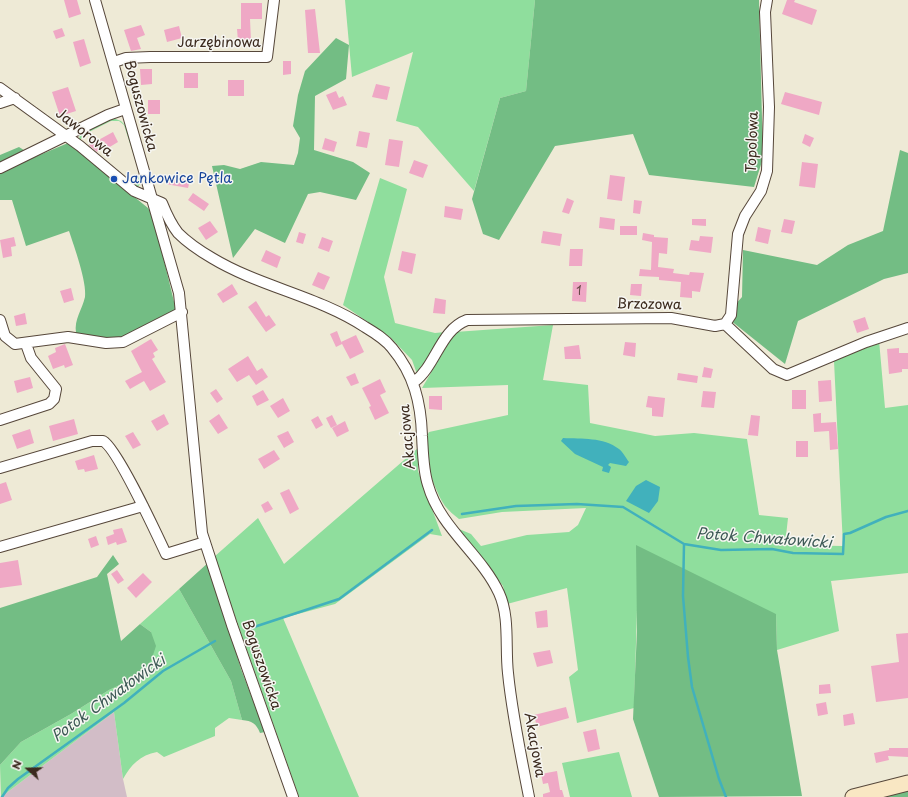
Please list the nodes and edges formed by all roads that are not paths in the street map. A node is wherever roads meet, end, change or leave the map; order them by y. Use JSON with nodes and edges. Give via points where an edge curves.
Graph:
{"nodes":[{"id":1,"x":95,"y":0,"type":"edge"},
{"id":2,"x":274,"y":0,"type":"edge"},
{"id":3,"x":766,"y":0,"type":"edge"},
{"id":4,"x":114,"y":62,"type":"junction"},
{"id":5,"x":0,"y":88,"type":"edge"},
{"id":6,"x":15,"y":98,"type":"junction"},
{"id":7,"x":0,"y":103,"type":"edge"},
{"id":8,"x":125,"y":110,"type":"junction"},
{"id":9,"x":66,"y":135,"type":"junction"},
{"id":10,"x":0,"y":168,"type":"edge"},
{"id":11,"x":152,"y":198,"type":"junction"},
{"id":12,"x":182,"y":312,"type":"junction"},
{"id":13,"x":0,"y":320,"type":"edge"},
{"id":14,"x":725,"y":324,"type":"junction"},
{"id":15,"x":908,"y":328,"type":"edge"},
{"id":16,"x":26,"y":344,"type":"junction"},
{"id":17,"x":414,"y":382,"type":"junction"},
{"id":18,"x":0,"y":420,"type":"edge"},
{"id":19,"x":0,"y":468,"type":"edge"},
{"id":20,"x":142,"y":506,"type":"junction"},
{"id":21,"x":205,"y":542,"type":"junction"},
{"id":22,"x":0,"y":547,"type":"edge"},
{"id":23,"x":908,"y":783,"type":"edge"},
{"id":24,"x":293,"y":797,"type":"edge"},
{"id":25,"x":529,"y":797,"type":"edge"},
{"id":26,"x":853,"y":797,"type":"edge"}],
"edges":[{"from":1,"to":4,"type":"street","name":"Boguszowicka"},
{"from":2,"to":4,"type":"street","name":"Jarzębinowa","via":[[267,57],[150,57],[126,58]]},
{"from":3,"to":14,"type":"street","name":"Topolowa","via":[[769,107],[767,171],[761,191],[745,216],[738,234],[731,315]]},
{"from":4,"to":8,"type":"street","name":"Boguszowicka"},
{"from":5,"to":6,"type":"street","name":"Jaworowa"},
{"from":6,"to":7,"type":"street"},
{"from":6,"to":9,"type":"street","name":"Jaworowa"},
{"from":8,"to":9,"type":"street","via":[[108,115]]},
{"from":8,"to":11,"type":"street","name":"Boguszowicka"},
{"from":9,"to":10,"type":"street"},
{"from":9,"to":11,"type":"street","name":"Jaworowa","via":[[134,191]]},
{"from":11,"to":12,"type":"street","name":"Boguszowicka","via":[[174,272]]},
{"from":11,"to":17,"type":"street","name":"Akacjowa","via":[[162,203],[178,232],[207,255],[248,277],[342,314],[376,334],[392,348]]},
{"from":12,"to":16,"type":"street","via":[[123,342],[106,343],[68,337]]},
{"from":12,"to":21,"type":"street","name":"Boguszowicka","via":[[200,522]]},
{"from":13,"to":16,"type":"street","via":[[7,339],[15,344]]},
{"from":14,"to":15,"type":"street","via":[[773,369],[787,375],[852,347]]},
{"from":14,"to":17,"type":"street","name":"Brzozowa","via":[[715,326],[670,318],[467,320],[451,330],[423,376]]},
{"from":16,"to":18,"type":"street","via":[[31,358],[56,394],[49,404]]},
{"from":17,"to":25,"type":"street","name":"Akacjowa","via":[[419,399],[424,466],[430,492],[441,513],[495,585],[503,604],[511,694]]},
{"from":19,"to":20,"type":"street","via":[[100,440],[109,446]]},
{"from":20,"to":21,"type":"street","via":[[166,554]]},
{"from":20,"to":22,"type":"street"},
{"from":21,"to":24,"type":"street","name":"Boguszowicka"},
{"from":23,"to":26,"type":"main road"}]}
